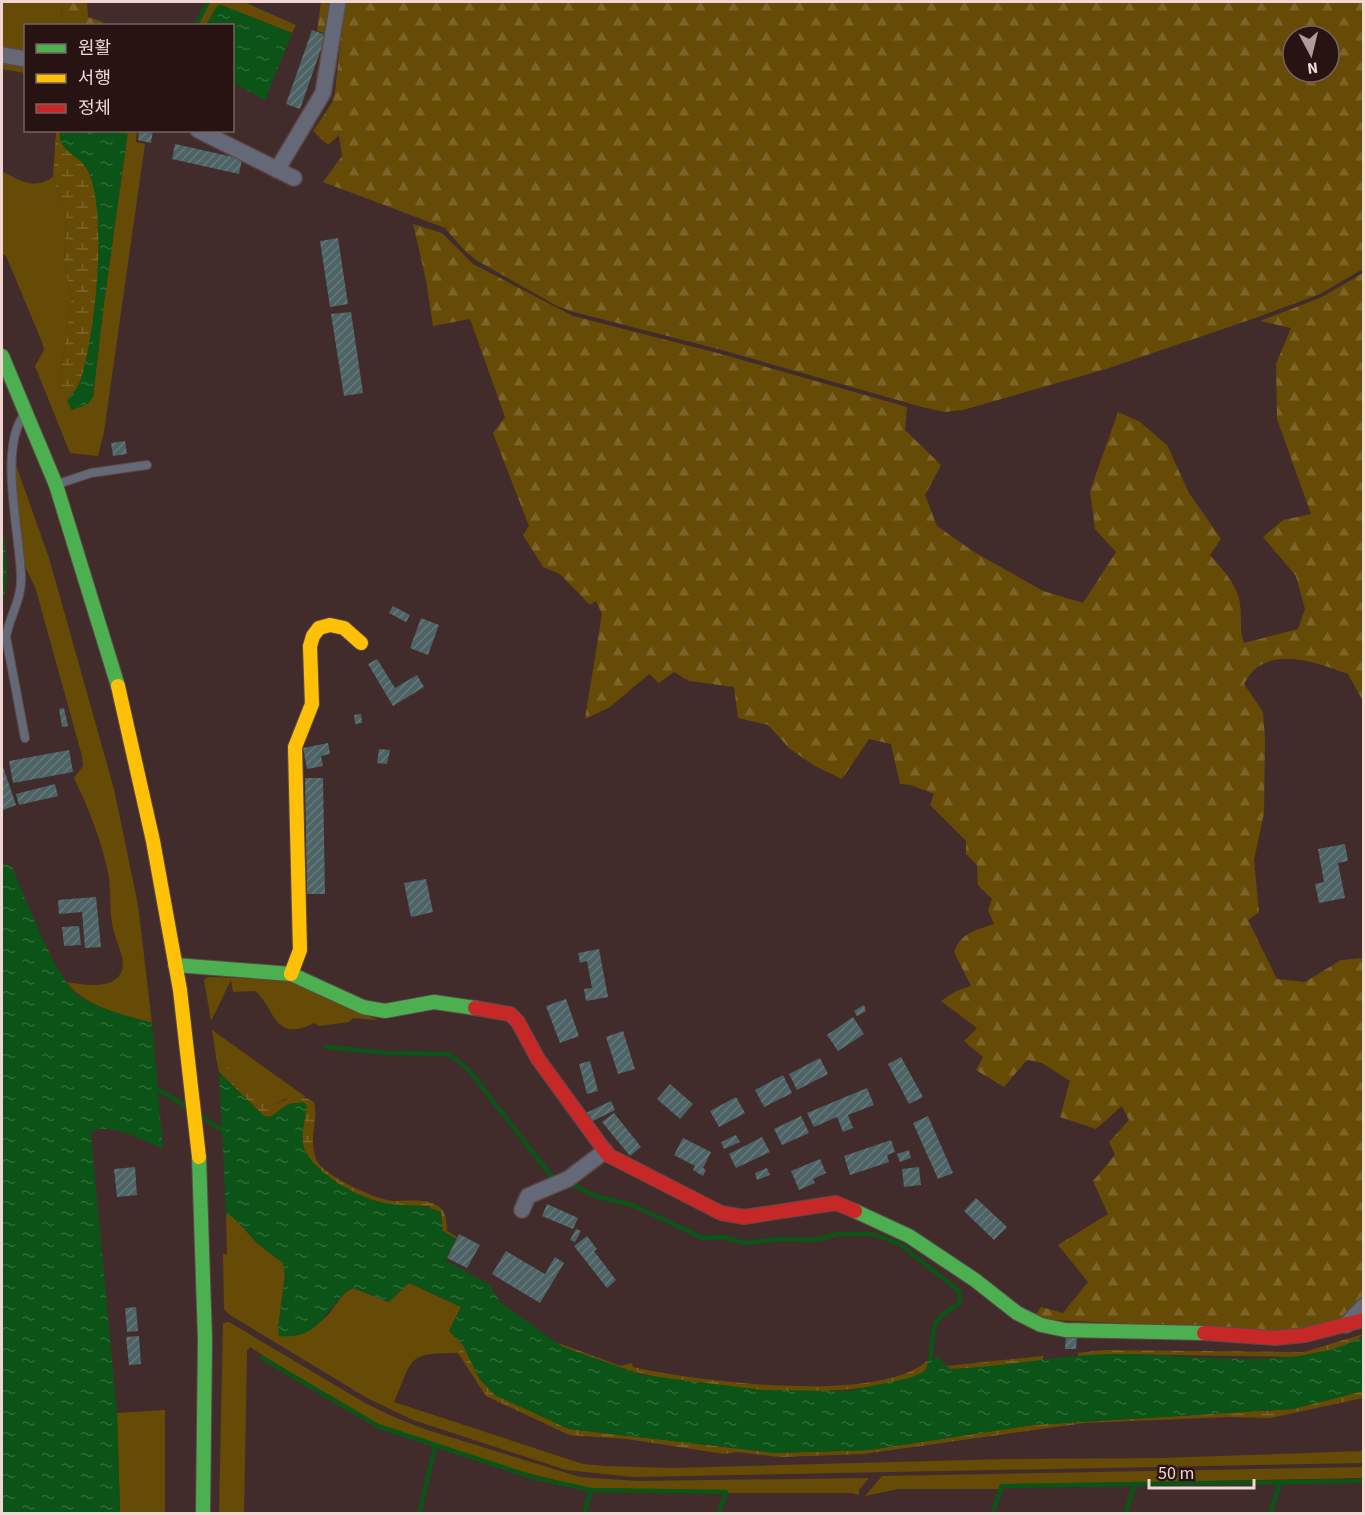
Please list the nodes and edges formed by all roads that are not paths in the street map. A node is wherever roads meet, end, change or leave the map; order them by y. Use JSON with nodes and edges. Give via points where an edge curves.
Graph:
{"nodes":[{"id":1,"x":338,"y":2,"type":"edge"},
{"id":2,"x":2,"y":55,"type":"edge"},
{"id":3,"x":24,"y":58,"type":"edge"},
{"id":4,"x":202,"y":132,"type":"edge"},
{"id":5,"x":277,"y":170,"type":"junction"},
{"id":6,"x":294,"y":178,"type":"dead end"},
{"id":7,"x":2,"y":356,"type":"edge"},
{"id":8,"x":27,"y":413,"type":"junction"},
{"id":9,"x":11,"y":431,"type":"junction"},
{"id":10,"x":2,"y":437,"type":"edge"},
{"id":11,"x":147,"y":465,"type":"dead end"},
{"id":12,"x":56,"y":485,"type":"junction"},
{"id":13,"x":361,"y":643,"type":"dead end"},
{"id":14,"x":25,"y":738,"type":"dead end"},
{"id":15,"x":175,"y":965,"type":"junction"},
{"id":16,"x":291,"y":974,"type":"junction"},
{"id":17,"x":605,"y":1151,"type":"junction"},
{"id":18,"x":522,"y":1210,"type":"dead end"},
{"id":19,"x":1364,"y":1306,"type":"edge"},
{"id":20,"x":1364,"y":1320,"type":"edge"},
{"id":21,"x":1346,"y":1325,"type":"junction"},
{"id":22,"x":203,"y":1514,"type":"edge"}],
"edges":[{"from":1,"to":5,"type":"street","via":[[323,93]]},
{"from":2,"to":3,"type":"street"},
{"from":4,"to":5,"type":"street"},
{"from":5,"to":6,"type":"street"},
{"from":7,"to":8,"type":"main road"},
{"from":8,"to":9,"type":"lane"},
{"from":8,"to":12,"type":"main road"},
{"from":9,"to":10,"type":"lane"},
{"from":9,"to":14,"type":"lane","via":[[3,473],[17,542],[21,596],[6,637]]},
{"from":11,"to":12,"type":"lane","via":[[91,473]]},
{"from":12,"to":15,"type":"main road","via":[[114,667],[153,841]]},
{"from":13,"to":16,"type":"main road","via":[[343,626],[332,625],[321,627],[313,636],[309,652],[312,704],[295,747],[300,950]]},
{"from":15,"to":16,"type":"main road"},
{"from":15,"to":22,"type":"main road","via":[[200,1173],[205,1340]]},
{"from":16,"to":17,"type":"main road","via":[[363,1007],[386,1011],[434,1002],[510,1014]]},
{"from":17,"to":18,"type":"street","via":[[568,1179],[528,1196]]},
{"from":17,"to":21,"type":"main road","via":[[720,1213],[759,1215],[836,1203],[879,1220],[941,1256],[1017,1313],[1041,1325],[1089,1331],[1275,1338]]},
{"from":19,"to":21,"type":"street"},
{"from":20,"to":21,"type":"main road"}]}
